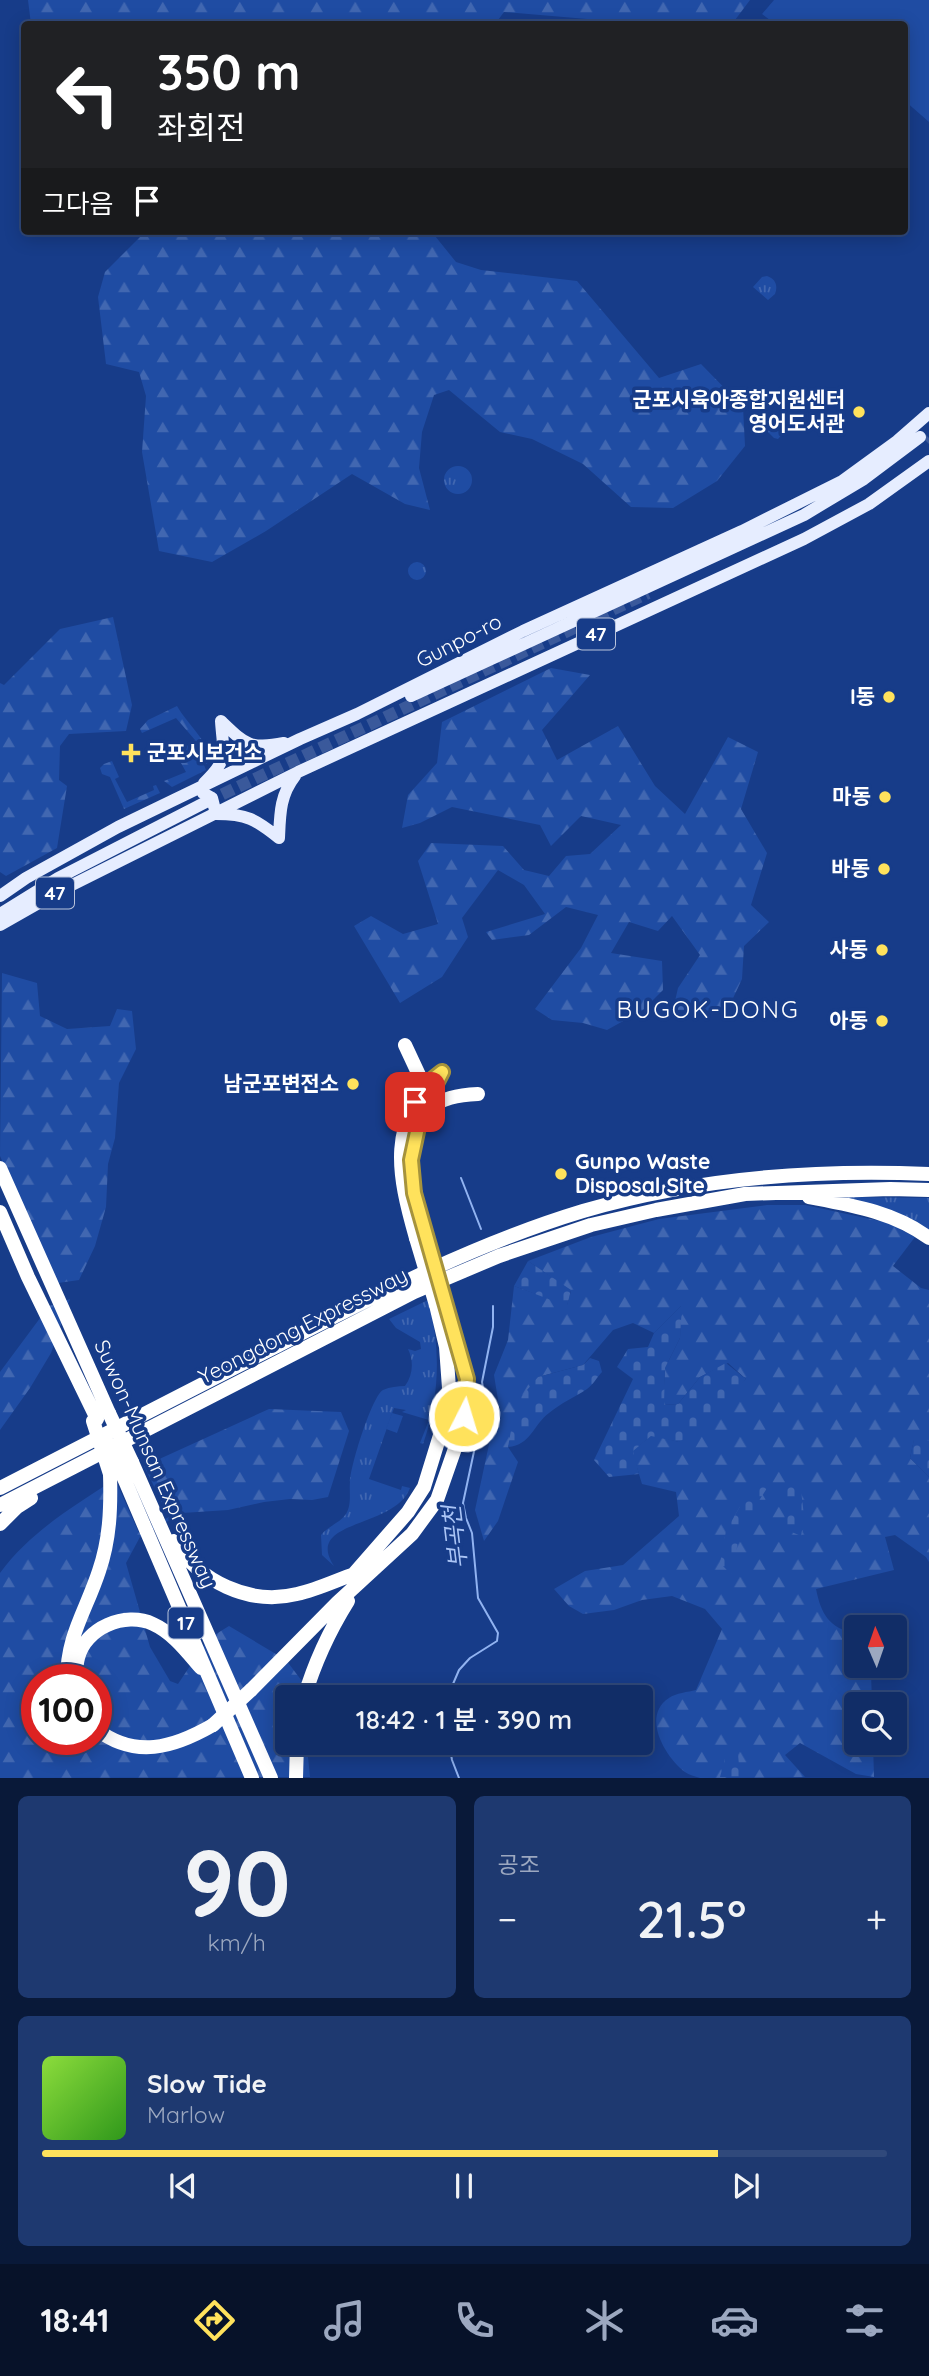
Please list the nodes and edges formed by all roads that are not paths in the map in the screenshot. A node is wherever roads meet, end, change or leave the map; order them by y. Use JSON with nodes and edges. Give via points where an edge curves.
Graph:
{"nodes":[{"id":1,"x":929,"y":413,"type":"edge"},
{"id":2,"x":923,"y":431,"type":"edge"},
{"id":3,"x":929,"y":461,"type":"edge"},
{"id":4,"x":648,"y":593,"type":"tunnel mouth"},
{"id":5,"x":300,"y":739,"type":"junction"},
{"id":6,"x":287,"y":755,"type":"dead end"},
{"id":7,"x":298,"y":772,"type":"junction"},
{"id":8,"x":201,"y":797,"type":"junction"},
{"id":9,"x":216,"y":814,"type":"junction"},
{"id":10,"x":0,"y":896,"type":"edge"},
{"id":11,"x":0,"y":904,"type":"edge"},
{"id":12,"x":0,"y":914,"type":"edge"},
{"id":13,"x":0,"y":925,"type":"edge"},
{"id":14,"x":405,"y":1045,"type":"dead end"},
{"id":15,"x":478,"y":1094,"type":"dead end"},
{"id":16,"x":418,"y":1107,"type":"junction"},
{"id":17,"x":0,"y":1168,"type":"edge"},
{"id":18,"x":929,"y":1174,"type":"edge"},
{"id":19,"x":929,"y":1190,"type":"edge"},
{"id":20,"x":784,"y":1192,"type":"junction"},
{"id":21,"x":0,"y":1212,"type":"edge"},
{"id":22,"x":929,"y":1238,"type":"edge"},
{"id":23,"x":100,"y":1418,"type":"junction"},
{"id":24,"x":108,"y":1451,"type":"junction"},
{"id":25,"x":121,"y":1468,"type":"junction"},
{"id":26,"x":0,"y":1488,"type":"edge"},
{"id":27,"x":151,"y":1504,"type":"junction"},
{"id":28,"x":0,"y":1505,"type":"edge"},
{"id":29,"x":0,"y":1524,"type":"edge"},
{"id":30,"x":358,"y":1577,"type":"junction"},
{"id":31,"x":69,"y":1664,"type":"edge"},
{"id":32,"x":77,"y":1664,"type":"edge"},
{"id":33,"x":210,"y":1679,"type":"junction"},
{"id":34,"x":308,"y":1685,"type":"edge"},
{"id":35,"x":211,"y":1722,"type":"junction"},
{"id":36,"x":112,"y":1729,"type":"edge"},
{"id":37,"x":112,"y":1740,"type":"edge"},
{"id":38,"x":297,"y":1755,"type":"edge"},
{"id":39,"x":252,"y":1777,"type":"edge"},
{"id":40,"x":271,"y":1777,"type":"edge"},
{"id":41,"x":296,"y":1777,"type":"edge"}],
"edges":[{"from":1,"to":2,"type":"main road","name":"Gunpo-ro","number":"47"},
{"from":2,"to":4,"type":"main road","name":"Gunpo-ro","number":"47","via":[[877,478],[824,512]]},
{"from":2,"to":5,"type":"main road","name":"Gunpo-ro","number":"47","via":[[842,481],[742,531]]},
{"from":2,"to":6,"type":"main road","name":"Gunpo-ro","number":"47","via":[[863,479],[804,515]]},
{"from":3,"to":7,"type":"main road","number":"47","via":[[869,504],[804,539]]},
{"from":5,"to":8,"type":"main road","name":"Gunpo-ro","number":"47"},
{"from":5,"to":8,"type":"main road","via":[[256,747],[246,744],[221,720],[222,765]]},
{"from":7,"to":9,"type":"main road","number":"47"},
{"from":7,"to":9,"type":"main road","via":[[282,800],[279,838],[243,814]]},
{"from":8,"to":9,"type":"main road","via":[[212,798]]},
{"from":8,"to":10,"type":"main road","name":"Gunpo-ro","number":"47","via":[[79,848]]},
{"from":8,"to":11,"type":"main road","name":"Gunpo-ro","number":"47","via":[[46,875]]},
{"from":8,"to":12,"type":"main road","name":"Gunpo-ro","number":"47"},
{"from":9,"to":13,"type":"main road","number":"47"},
{"from":14,"to":16,"type":"highway","via":[[419,1075]]},
{"from":15,"to":16,"type":"highway","via":[[454,1095]]},
{"from":16,"to":30,"type":"highway","bridge":true,"via":[[403,1129],[400,1163],[404,1194],[441,1303],[449,1388],[445,1419],[424,1487]]},
{"from":17,"to":23,"type":"highway","name":"Suwon-Munsan Expressway","number":"17"},
{"from":18,"to":26,"type":"highway","name":"Yeongdong Expressway","via":[[816,1172],[746,1178],[583,1211],[407,1279]]},
{"from":19,"to":20,"type":"highway","name":"Yeongdong Expressway"},
{"from":20,"to":22,"type":"highway","via":[[865,1208]]},
{"from":20,"to":24,"type":"highway","name":"Yeongdong Expressway","via":[[656,1210],[591,1225],[499,1256],[414,1292]]},
{"from":21,"to":23,"type":"highway","name":"Suwon-Munsan Expressway","number":"17","via":[[28,1278]]},
{"from":23,"to":25,"type":"highway","name":"Suwon-Munsan Expressway","number":"17","bridge":true},
{"from":24,"to":28,"type":"highway","name":"Yeongdong Expressway"},
{"from":24,"to":29,"type":"highway","via":[[17,1507]]},
{"from":25,"to":27,"type":"highway","name":"Suwon-Munsan Expressway","number":"17"},
{"from":25,"to":31,"type":"highway","via":[[109,1536],[78,1619]]},
{"from":25,"to":33,"type":"highway","name":"Suwon-Munsan Expressway","number":"17"},
{"from":27,"to":30,"type":"highway","via":[[183,1555],[207,1577],[236,1591],[273,1597]]},
{"from":27,"to":40,"type":"highway","name":"Suwon-Munsan Expressway","number":"17"},
{"from":30,"to":34,"type":"highway","via":[[314,1661]]},
{"from":30,"to":35,"type":"highway"},
{"from":32,"to":33,"type":"highway","via":[[87,1641],[108,1625],[136,1619],[164,1630]]},
{"from":33,"to":39,"type":"highway","name":"Suwon-Munsan Expressway","number":"17"},
{"from":35,"to":36,"type":"highway","via":[[177,1736],[144,1740]]},
{"from":35,"to":37,"type":"highway","via":[[178,1742],[144,1748]]},
{"from":38,"to":41,"type":"highway"}]}
